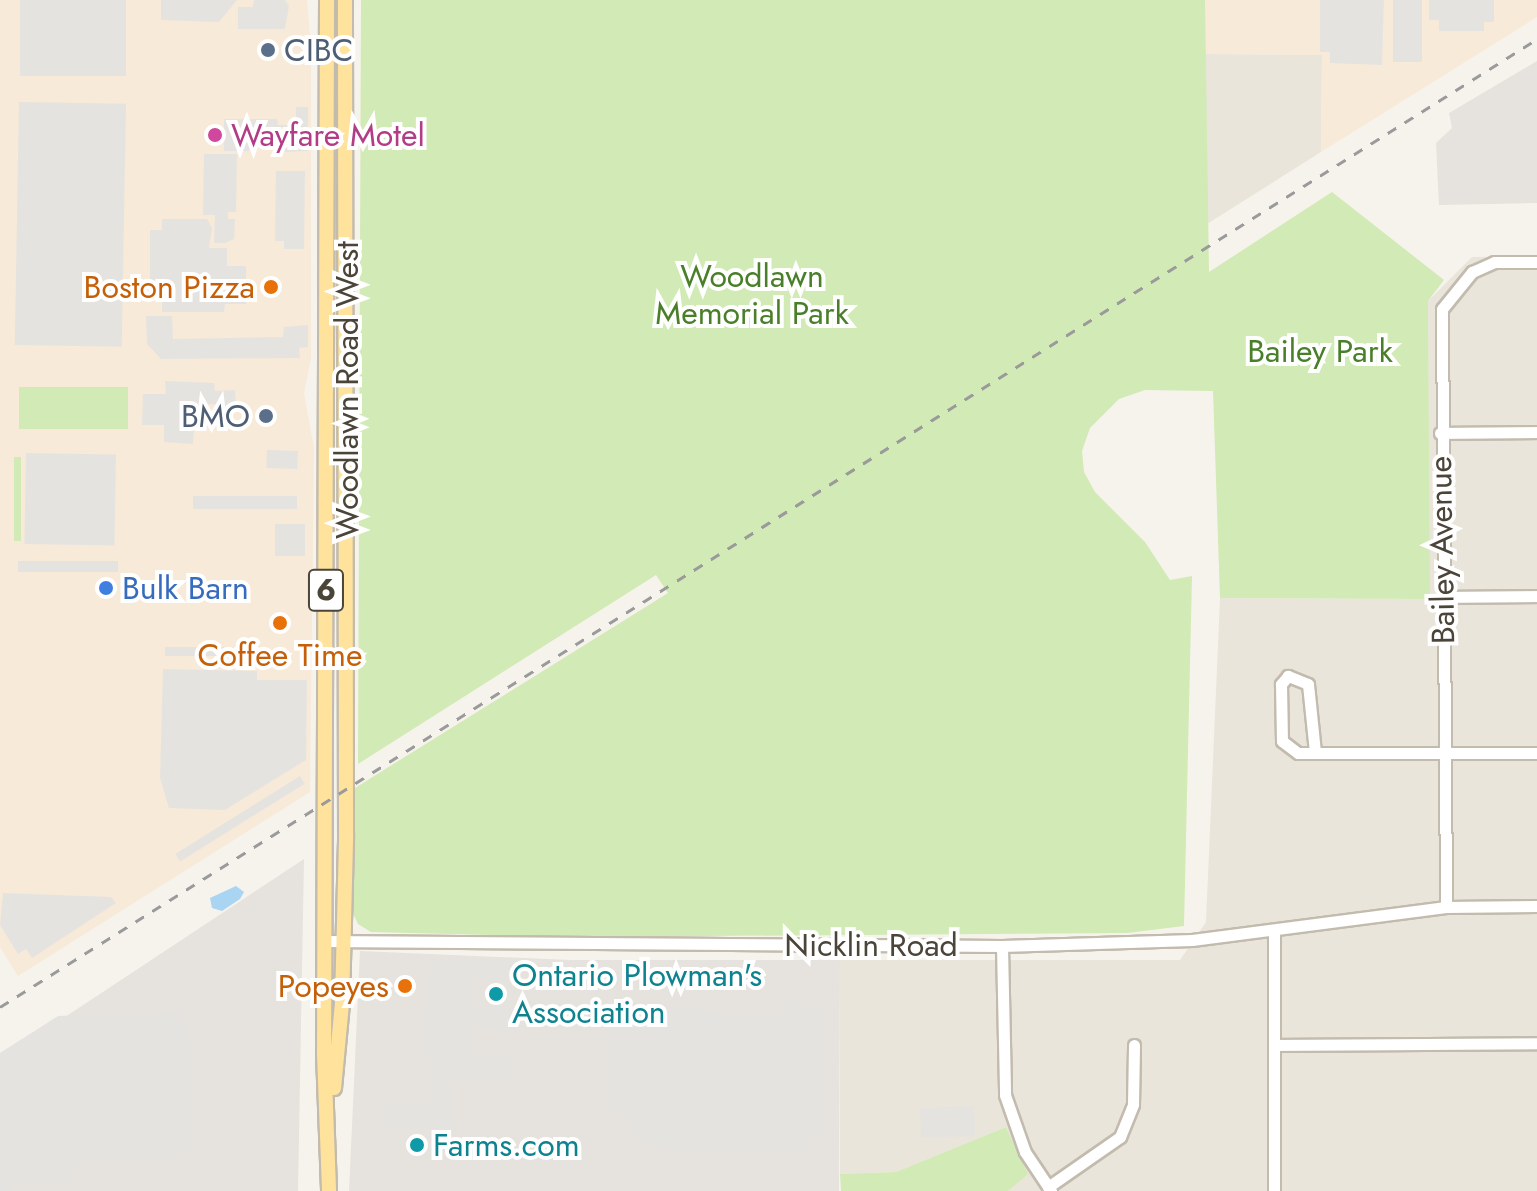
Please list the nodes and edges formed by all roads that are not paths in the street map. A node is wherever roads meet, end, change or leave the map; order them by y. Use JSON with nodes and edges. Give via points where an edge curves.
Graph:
{"nodes":[{"id":1,"x":327,"y":0,"type":"edge"},
{"id":2,"x":345,"y":0,"type":"edge"},
{"id":3,"x":1537,"y":262,"type":"edge"},
{"id":4,"x":1537,"y":432,"type":"edge"},
{"id":5,"x":1440,"y":433,"type":"junction"},
{"id":6,"x":1537,"y":596,"type":"edge"},
{"id":7,"x":1443,"y":597,"type":"junction"},
{"id":8,"x":1315,"y":752,"type":"junction"},
{"id":9,"x":1537,"y":753,"type":"edge"},
{"id":10,"x":1443,"y":754,"type":"junction"},
{"id":11,"x":1537,"y":906,"type":"edge"},
{"id":12,"x":1446,"y":907,"type":"junction"},
{"id":13,"x":1274,"y":933,"type":"junction"},
{"id":14,"x":343,"y":940,"type":"junction"},
{"id":15,"x":325,"y":941,"type":"junction"},
{"id":16,"x":1002,"y":946,"type":"junction"},
{"id":17,"x":1537,"y":1043,"type":"edge"},
{"id":18,"x":1134,"y":1045,"type":"dead end"},
{"id":19,"x":1276,"y":1045,"type":"junction"},
{"id":20,"x":330,"y":1116,"type":"junction"},
{"id":21,"x":1050,"y":1189,"type":"edge"},
{"id":22,"x":329,"y":1191,"type":"edge"},
{"id":23,"x":1274,"y":1191,"type":"edge"}],
"edges":[{"from":1,"to":15,"type":"main road","name":"Woodlawn Road West","number":"6"},
{"from":2,"to":14,"type":"main road","name":"Woodlawn Road West","number":"6"},
{"from":3,"to":5,"type":"street","name":"Bailey Avenue","via":[[1494,262],[1461,280],[1446,298]]},
{"from":4,"to":5,"type":"street"},
{"from":5,"to":7,"type":"street","name":"Bailey Avenue"},
{"from":6,"to":7,"type":"street"},
{"from":7,"to":10,"type":"street","name":"Bailey Avenue"},
{"from":8,"to":8,"type":"street","via":[[1308,684],[1288,676],[1281,684],[1282,741],[1298,753]]},
{"from":8,"to":10,"type":"street"},
{"from":9,"to":10,"type":"street"},
{"from":10,"to":12,"type":"street","name":"Bailey Avenue"},
{"from":11,"to":12,"type":"street","name":"Nicklin Road"},
{"from":12,"to":13,"type":"street","name":"Nicklin Road"},
{"from":13,"to":16,"type":"street","name":"Nicklin Road"},
{"from":13,"to":19,"type":"street"},
{"from":14,"to":15,"type":"street","name":"Nicklin Road"},
{"from":14,"to":16,"type":"street","name":"Nicklin Road"},
{"from":14,"to":20,"type":"main road","name":"Woodlawn Road West","number":"6"},
{"from":15,"to":20,"type":"main road","name":"Woodlawn Road West","number":"6","via":[[324,1053]]},
{"from":16,"to":21,"type":"street","via":[[1005,1095],[1025,1152]]},
{"from":17,"to":19,"type":"street"},
{"from":18,"to":21,"type":"street","via":[[1133,1104],[1120,1137]]},
{"from":19,"to":23,"type":"street"},
{"from":20,"to":22,"type":"main road","name":"Woodlawn Road West","number":"6"}]}
